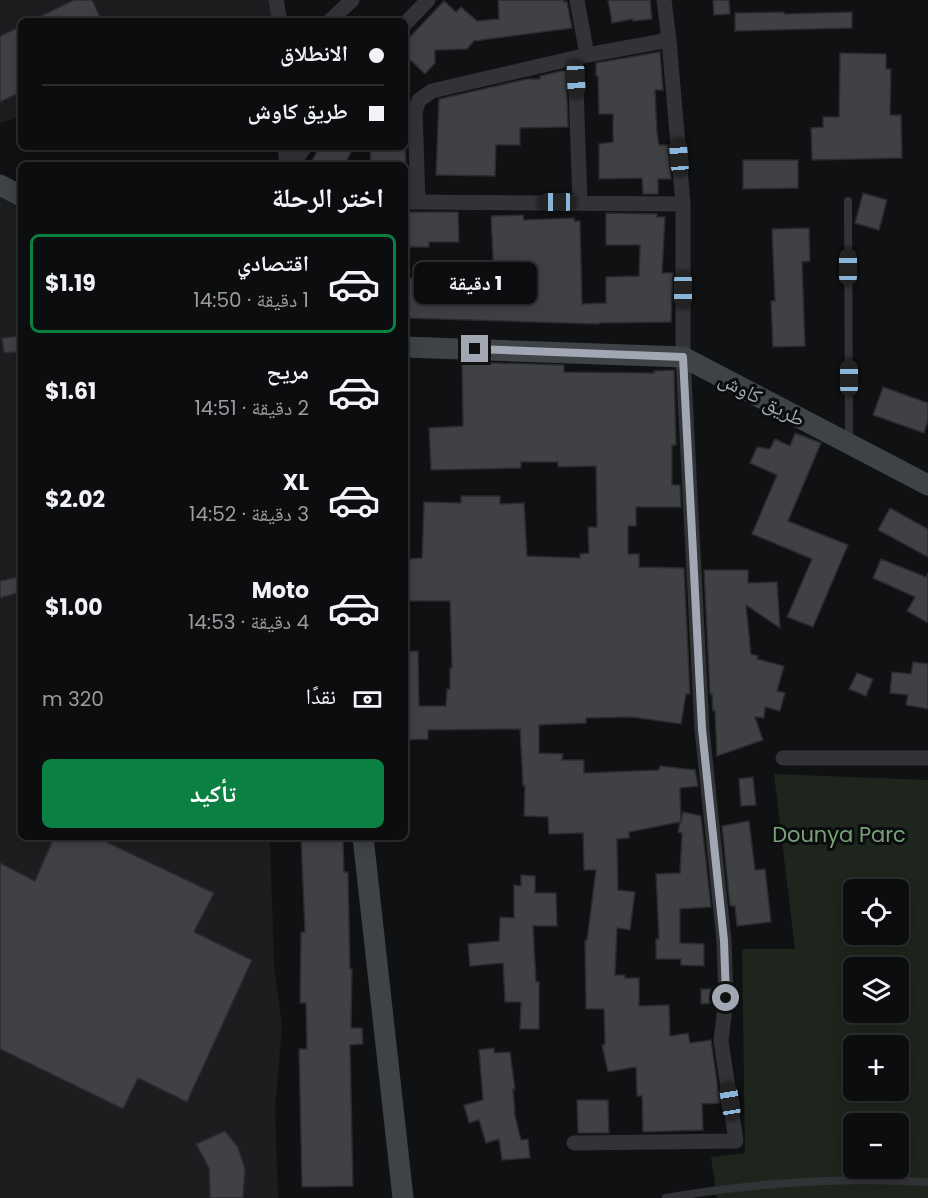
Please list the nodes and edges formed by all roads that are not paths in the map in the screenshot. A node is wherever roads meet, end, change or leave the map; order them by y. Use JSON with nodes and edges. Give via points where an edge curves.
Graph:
{"nodes":[{"id":1,"x":276,"y":0,"type":"edge"},
{"id":2,"x":352,"y":0,"type":"edge"},
{"id":3,"x":428,"y":0,"type":"edge"},
{"id":4,"x":577,"y":0,"type":"edge"},
{"id":5,"x":664,"y":0,"type":"edge"},
{"id":6,"x":279,"y":18,"type":"edge"},
{"id":7,"x":333,"y":18,"type":"edge"},
{"id":8,"x":408,"y":21,"type":"edge"},
{"id":9,"x":669,"y":40,"type":"junction"},
{"id":10,"x":581,"y":57,"type":"junction"},
{"id":11,"x":302,"y":150,"type":"edge"},
{"id":12,"x":292,"y":162,"type":"edge"},
{"id":13,"x":0,"y":185,"type":"edge"},
{"id":14,"x":18,"y":194,"type":"edge"},
{"id":15,"x":412,"y":201,"type":"edge"},
{"id":16,"x":848,"y":201,"type":"dead end"},
{"id":17,"x":580,"y":202,"type":"junction"},
{"id":18,"x":683,"y":204,"type":"junction"},
{"id":19,"x":408,"y":347,"type":"edge"},
{"id":20,"x":683,"y":357,"type":"junction"},
{"id":21,"x":849,"y":444,"type":"junction"},
{"id":22,"x":928,"y":485,"type":"edge"},
{"id":23,"x":783,"y":758,"type":"dead end"},
{"id":24,"x":928,"y":758,"type":"edge"},
{"id":25,"x":363,"y":840,"type":"edge"},
{"id":26,"x":574,"y":1143,"type":"dead end"},
{"id":27,"x":928,"y":1182,"type":"edge"},
{"id":28,"x":403,"y":1198,"type":"edge"},
{"id":29,"x":666,"y":1198,"type":"edge"}],
"edges":[{"from":1,"to":6,"type":"street"},
{"from":2,"to":7,"type":"street"},
{"from":3,"to":8,"type":"street"},
{"from":4,"to":10,"type":"street"},
{"from":5,"to":9,"type":"street"},
{"from":9,"to":10,"type":"street"},
{"from":9,"to":18,"type":"street"},
{"from":10,"to":15,"type":"street","via":[[432,92],[419,100],[415,112]]},
{"from":10,"to":17,"type":"street"},
{"from":11,"to":12,"type":"street"},
{"from":13,"to":14,"type":"street"},
{"from":15,"to":17,"type":"street"},
{"from":16,"to":21,"type":"lane"},
{"from":17,"to":18,"type":"street"},
{"from":18,"to":20,"type":"street"},
{"from":19,"to":20,"type":"street","name":"طريق كاوش"},
{"from":20,"to":21,"type":"street","name":"طريق كاوش"},
{"from":20,"to":26,"type":"street","via":[[702,729],[724,941],[726,998],[721,1041],[736,1141]]},
{"from":21,"to":22,"type":"street","name":"طريق كاوش"},
{"from":23,"to":24,"type":"street"},
{"from":25,"to":28,"type":"street"},
{"from":27,"to":29,"type":"lane","via":[[791,1183]]}]}
